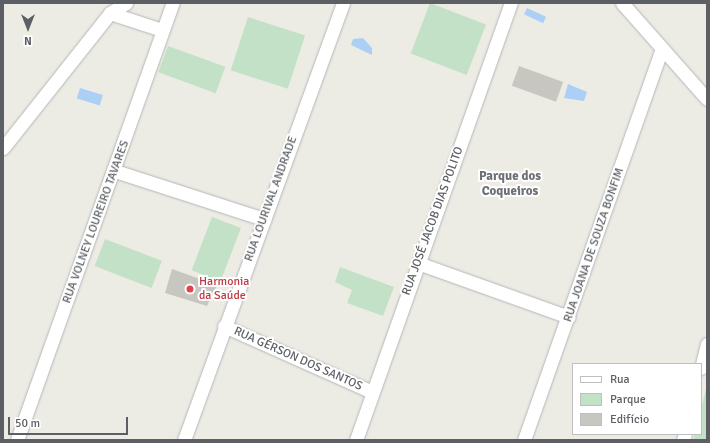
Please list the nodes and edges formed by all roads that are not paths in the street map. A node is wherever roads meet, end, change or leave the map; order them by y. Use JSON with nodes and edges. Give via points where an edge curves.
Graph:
{"nodes":[{"id":1,"x":126,"y":3,"type":"edge"},
{"id":2,"x":174,"y":3,"type":"edge"},
{"id":3,"x":343,"y":3,"type":"edge"},
{"id":4,"x":511,"y":3,"type":"edge"},
{"id":5,"x":622,"y":3,"type":"edge"},
{"id":6,"x":110,"y":13,"type":"junction"},
{"id":7,"x":162,"y":30,"type":"junction"},
{"id":8,"x":662,"y":49,"type":"junction"},
{"id":9,"x":707,"y":99,"type":"edge"},
{"id":10,"x":3,"y":148,"type":"edge"},
{"id":11,"x":115,"y":171,"type":"junction"},
{"id":12,"x":264,"y":219,"type":"junction"},
{"id":13,"x":418,"y":263,"type":"junction"},
{"id":14,"x":569,"y":318,"type":"junction"},
{"id":15,"x":224,"y":326,"type":"junction"},
{"id":16,"x":707,"y":344,"type":"edge"},
{"id":17,"x":702,"y":364,"type":"edge"},
{"id":18,"x":372,"y":392,"type":"junction"},
{"id":19,"x":17,"y":440,"type":"edge"},
{"id":20,"x":184,"y":440,"type":"edge"},
{"id":21,"x":356,"y":440,"type":"edge"},
{"id":22,"x":524,"y":440,"type":"edge"}],
"edges":[{"from":1,"to":6,"type":"street"},
{"from":2,"to":7,"type":"street","name":"RUA VOLNEY LOUREIRO TAVARES"},
{"from":3,"to":12,"type":"street","name":"RUA LOURIVAL ANDRADE"},
{"from":4,"to":13,"type":"street","name":"RUA JOSÉ JACOB DIAS POLITO"},
{"from":5,"to":8,"type":"street"},
{"from":6,"to":7,"type":"street"},
{"from":6,"to":10,"type":"street"},
{"from":7,"to":11,"type":"street","name":"RUA VOLNEY LOUREIRO TAVARES"},
{"from":8,"to":9,"type":"street"},
{"from":8,"to":14,"type":"street","name":"RUA JOANA DE SOUZA BONFIM"},
{"from":11,"to":12,"type":"street"},
{"from":11,"to":19,"type":"street","name":"RUA VOLNEY LOUREIRO TAVARES"},
{"from":12,"to":15,"type":"street","name":"RUA LOURIVAL ANDRADE"},
{"from":13,"to":14,"type":"street"},
{"from":13,"to":18,"type":"street","name":"RUA JOSÉ JACOB DIAS POLITO"},
{"from":14,"to":22,"type":"street","name":"RUA JOANA DE SOUZA BONFIM"},
{"from":15,"to":18,"type":"street","name":"RUA GÉRSON DOS SANTOS"},
{"from":15,"to":20,"type":"street","name":"RUA LOURIVAL ANDRADE"},
{"from":16,"to":17,"type":"street"},
{"from":18,"to":21,"type":"street","name":"RUA JOSÉ JACOB DIAS POLITO"}]}
